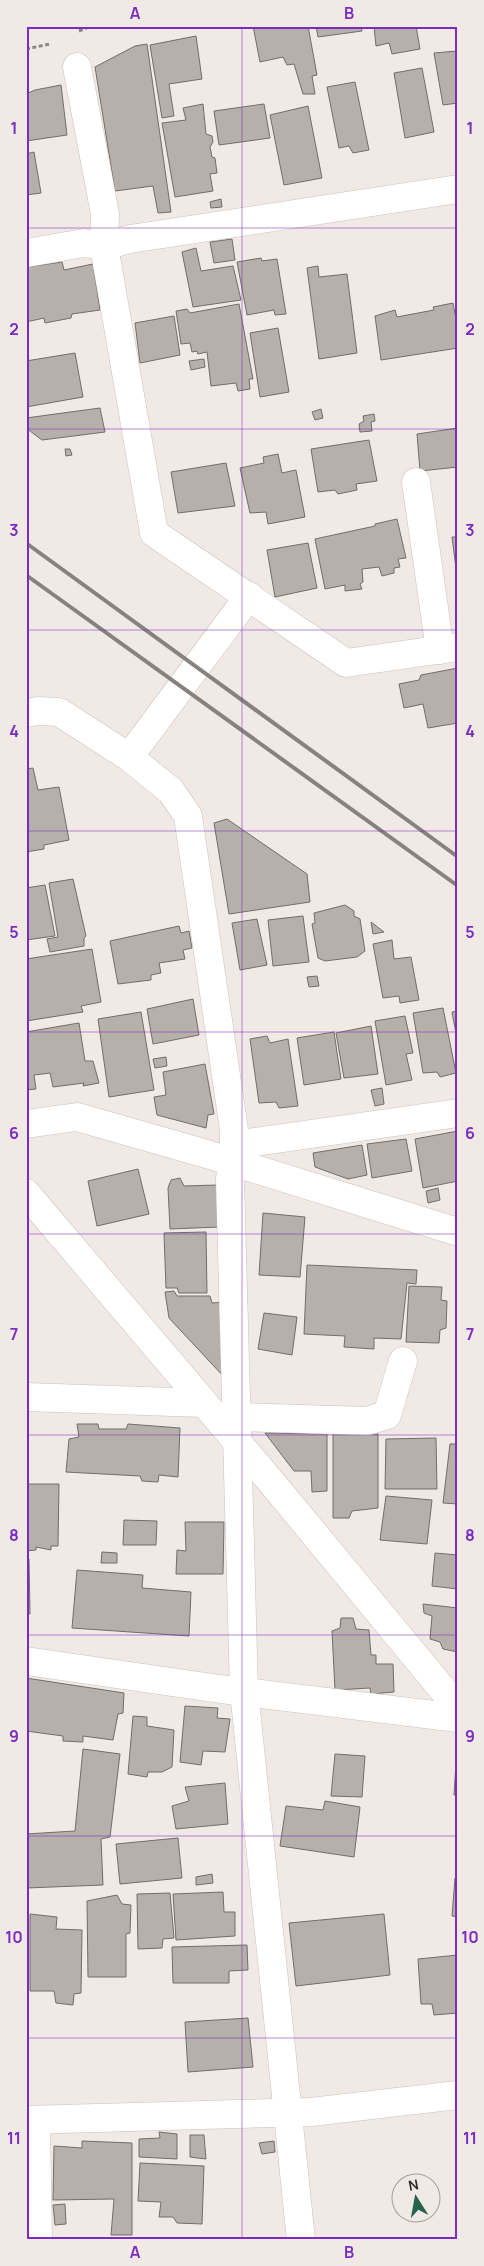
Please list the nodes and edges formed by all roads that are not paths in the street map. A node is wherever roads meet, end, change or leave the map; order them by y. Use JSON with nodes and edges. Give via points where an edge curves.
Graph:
{"nodes":[{"id":1,"x":78,"y":68,"type":"dead end"},
{"id":2,"x":458,"y":189,"type":"edge"},
{"id":3,"x":104,"y":246,"type":"junction"},
{"id":4,"x":26,"y":253,"type":"edge"},
{"id":5,"x":416,"y":482,"type":"dead end"},
{"id":6,"x":249,"y":596,"type":"junction"},
{"id":7,"x":449,"y":649,"type":"edge"},
{"id":8,"x":26,"y":712,"type":"edge"},
{"id":9,"x":129,"y":757,"type":"junction"},
{"id":10,"x":458,"y":1113,"type":"edge"},
{"id":11,"x":26,"y":1124,"type":"edge"},
{"id":12,"x":233,"y":1154,"type":"junction"},
{"id":13,"x":26,"y":1193,"type":"edge"},
{"id":14,"x":458,"y":1232,"type":"edge"},
{"id":15,"x":403,"y":1361,"type":"dead end"},
{"id":16,"x":26,"y":1396,"type":"edge"},
{"id":17,"x":203,"y":1402,"type":"junction"},
{"id":18,"x":236,"y":1417,"type":"junction"},
{"id":19,"x":238,"y":1444,"type":"junction"},
{"id":20,"x":26,"y":1660,"type":"edge"},
{"id":21,"x":244,"y":1692,"type":"junction"},
{"id":22,"x":458,"y":1708,"type":"edge"},
{"id":23,"x":458,"y":1718,"type":"edge"},
{"id":24,"x":458,"y":2095,"type":"edge"},
{"id":25,"x":287,"y":2113,"type":"junction"},
{"id":26,"x":31,"y":2120,"type":"edge"},
{"id":27,"x":38,"y":2240,"type":"edge"},
{"id":28,"x":301,"y":2240,"type":"edge"}],
"edges":[{"from":1,"to":3,"type":"street","via":[[105,214]]},
{"from":2,"to":3,"type":"street","via":[[130,239]]},
{"from":3,"to":4,"type":"street","via":[[84,243]]},
{"from":3,"to":6,"type":"street","via":[[154,533]]},
{"from":5,"to":7,"type":"street"},
{"from":6,"to":7,"type":"street","via":[[346,664]]},
{"from":6,"to":9,"type":"street"},
{"from":8,"to":9,"type":"street","via":[[59,712]]},
{"from":9,"to":12,"type":"street","via":[[171,791],[188,816]]},
{"from":10,"to":12,"type":"street"},
{"from":11,"to":12,"type":"street","via":[[76,1117],[210,1155]]},
{"from":12,"to":14,"type":"street"},
{"from":12,"to":18,"type":"street"},
{"from":13,"to":17,"type":"street"},
{"from":15,"to":18,"type":"street","via":[[387,1415],[367,1420]]},
{"from":16,"to":17,"type":"street"},
{"from":17,"to":19,"type":"street"},
{"from":18,"to":19,"type":"street"},
{"from":19,"to":21,"type":"street"},
{"from":19,"to":22,"type":"street"},
{"from":20,"to":21,"type":"street"},
{"from":21,"to":23,"type":"street"},
{"from":21,"to":25,"type":"street"},
{"from":24,"to":25,"type":"street"},
{"from":25,"to":26,"type":"street"},
{"from":25,"to":28,"type":"street"},
{"from":26,"to":27,"type":"street"}]}
